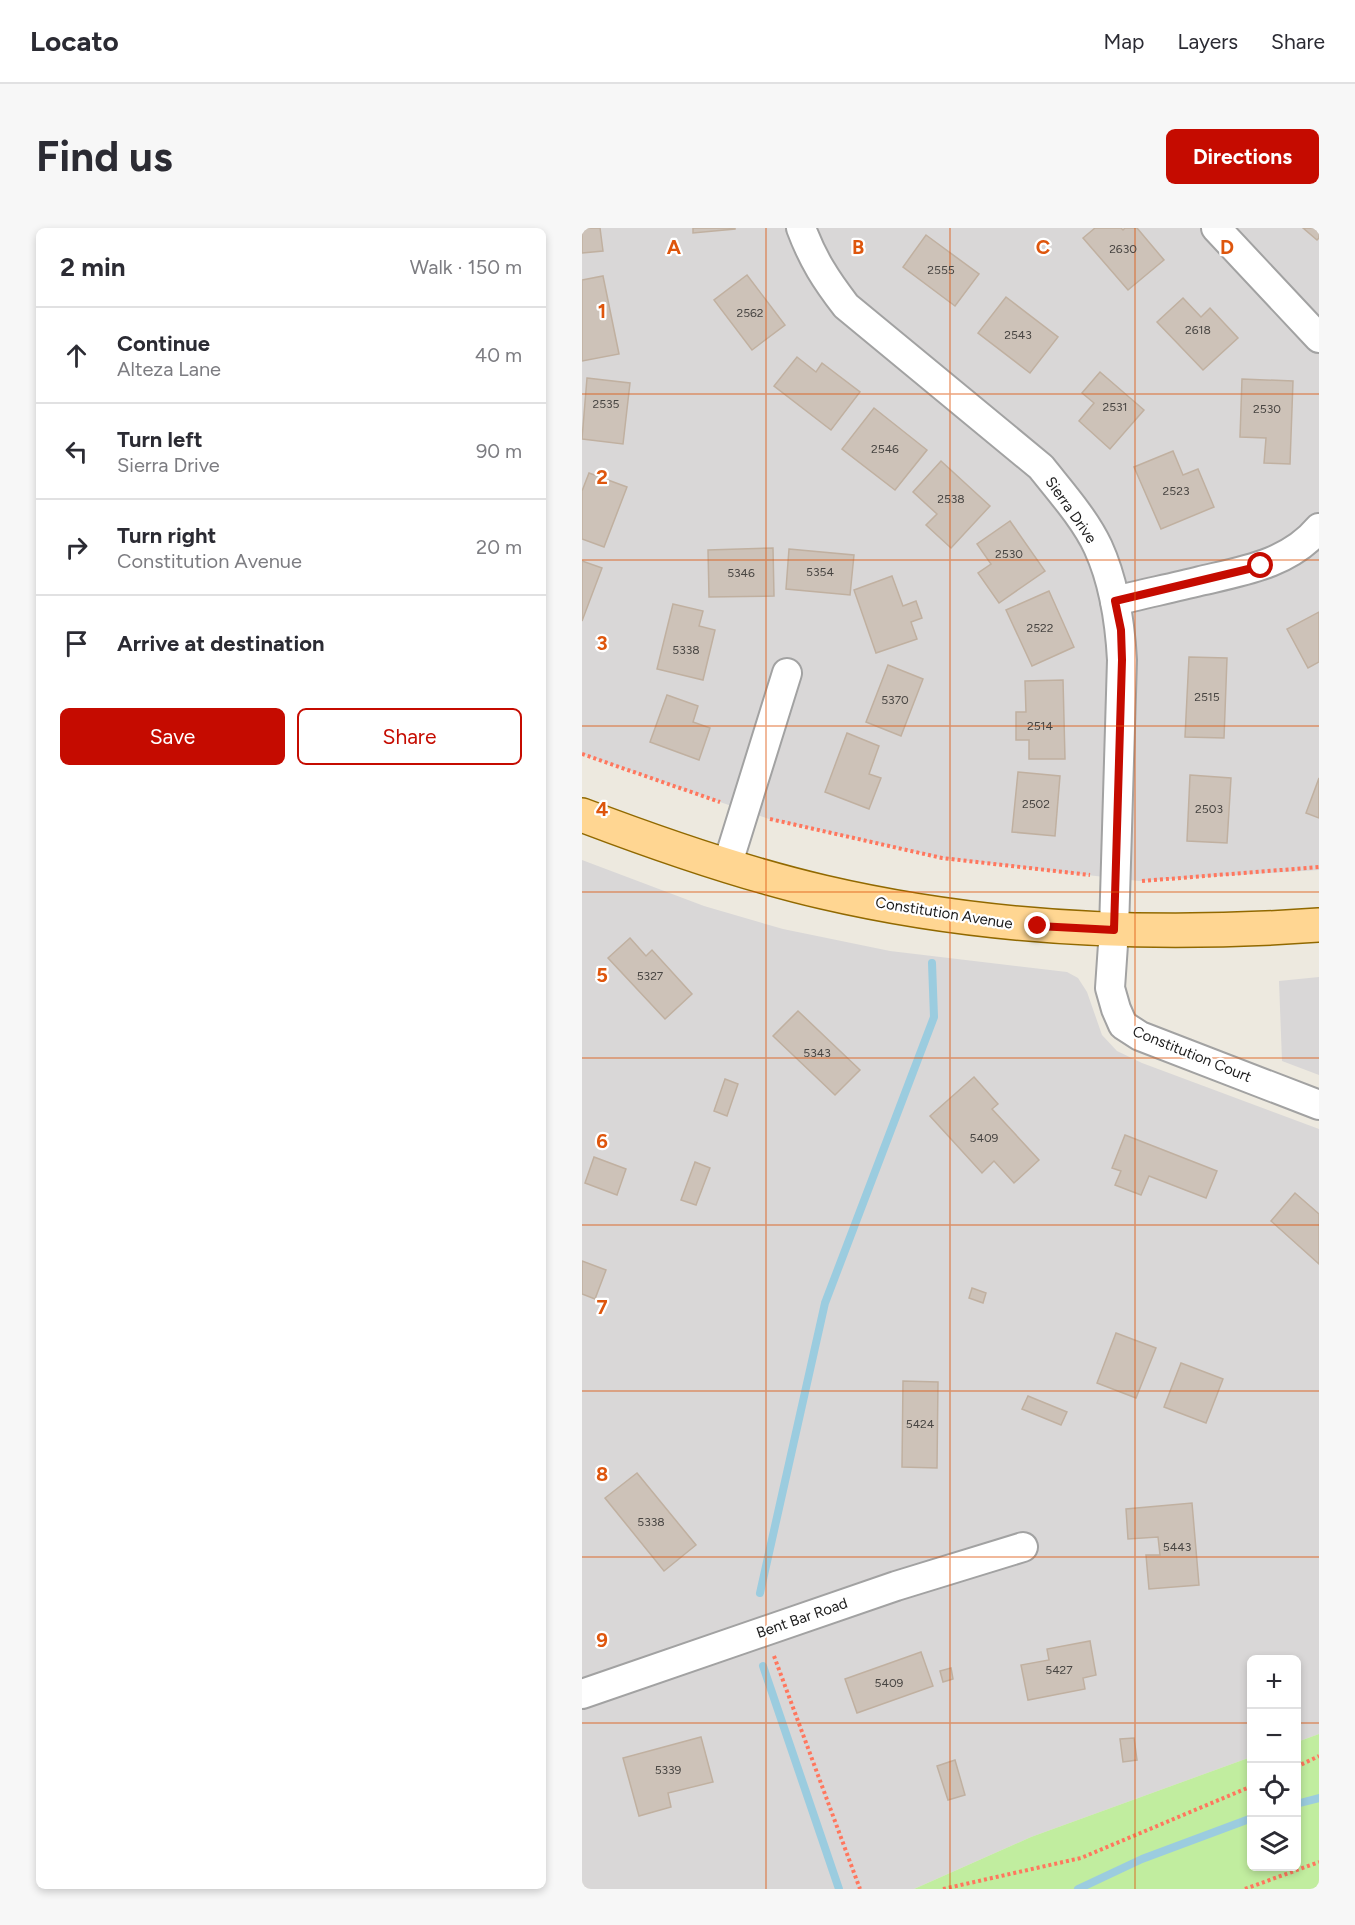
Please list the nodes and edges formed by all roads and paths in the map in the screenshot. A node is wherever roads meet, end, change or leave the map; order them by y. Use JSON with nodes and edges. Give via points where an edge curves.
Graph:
{"nodes":[{"id":1,"x":801,"y":228,"type":"edge"},
{"id":2,"x":1216,"y":228,"type":"edge"},
{"id":3,"x":1319,"y":338,"type":"edge"},
{"id":4,"x":1319,"y":528,"type":"edge"},
{"id":5,"x":1115,"y":601,"type":"junction"},
{"id":6,"x":787,"y":673,"type":"dead end"},
{"id":7,"x":582,"y":754,"type":"edge"},
{"id":8,"x":745,"y":810,"type":"junction"},
{"id":9,"x":582,"y":815,"type":"edge"},
{"id":10,"x":727,"y":866,"type":"junction"},
{"id":11,"x":1319,"y":867,"type":"edge"},
{"id":12,"x":1115,"y":878,"type":"junction"},
{"id":13,"x":1319,"y":926,"type":"edge"},
{"id":14,"x":1114,"y":930,"type":"junction"},
{"id":15,"x":1319,"y":1105,"type":"edge"},
{"id":16,"x":1023,"y":1546,"type":"dead end"},
{"id":17,"x":765,"y":1631,"type":"junction"},
{"id":18,"x":582,"y":1694,"type":"edge"},
{"id":19,"x":1319,"y":1756,"type":"edge"},
{"id":20,"x":1301,"y":1765,"type":"edge"},
{"id":21,"x":1247,"y":1788,"type":"edge"},
{"id":22,"x":1319,"y":1862,"type":"edge"},
{"id":23,"x":861,"y":1889,"type":"edge"},
{"id":24,"x":943,"y":1889,"type":"edge"},
{"id":25,"x":1245,"y":1889,"type":"edge"}],
"edges":[{"from":1,"to":5,"type":"street","name":"Sierra Drive","via":[[826,280],[846,306],[1041,467],[1097,545]]},
{"from":2,"to":3,"type":"street"},
{"from":4,"to":5,"type":"street","via":[[1288,554],[1261,566]]},
{"from":5,"to":12,"type":"street","name":"Sierra Drive","via":[[1122,660]]},
{"from":6,"to":8,"type":"street"},
{"from":7,"to":8,"type":"path"},
{"from":8,"to":10,"type":"street"},
{"from":8,"to":12,"type":"path","via":[[769,819],[942,858]]},
{"from":9,"to":10,"type":"main road","name":"Constitution Avenue"},
{"from":10,"to":14,"type":"main road","name":"Constitution Avenue","via":[[900,908],[1026,925]]},
{"from":11,"to":12,"type":"path","via":[[1139,881]]},
{"from":12,"to":14,"type":"street","name":"Sierra Drive"},
{"from":13,"to":14,"type":"main road","name":"Constitution Avenue","via":[[1219,931]]},
{"from":14,"to":15,"type":"street","name":"Constitution Court","via":[[1110,988],[1123,1025],[1140,1036]]},
{"from":16,"to":17,"type":"street","name":"Bent Bar Road"},
{"from":17,"to":18,"type":"street","name":"Bent Bar Road"},
{"from":17,"to":23,"type":"path"},
{"from":19,"to":20,"type":"path"},
{"from":21,"to":24,"type":"path","via":[[1081,1858]]},
{"from":22,"to":25,"type":"path"}]}
